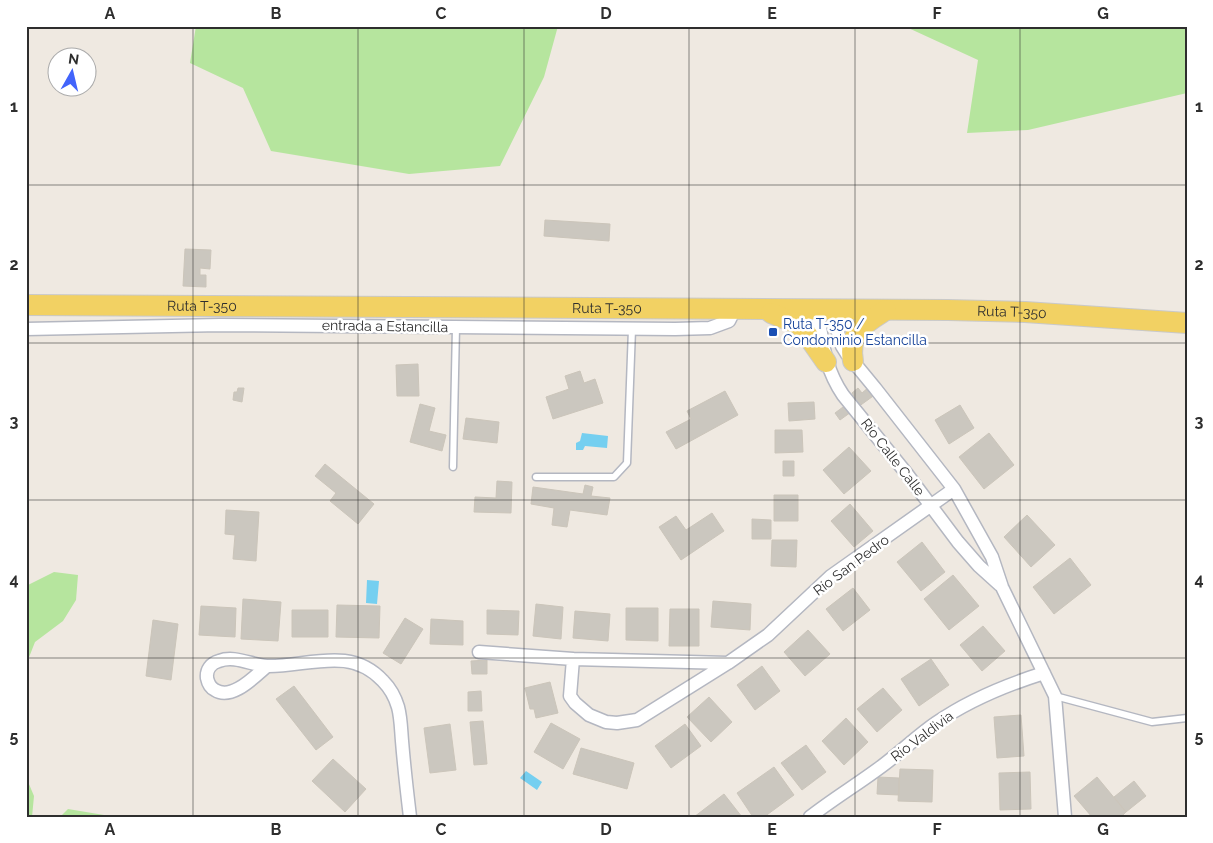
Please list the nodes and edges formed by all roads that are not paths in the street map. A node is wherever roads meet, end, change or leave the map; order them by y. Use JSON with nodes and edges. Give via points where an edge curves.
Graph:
{"nodes":[{"id":1,"x":26,"y":305,"type":"edge"},
{"id":2,"x":100,"y":305,"type":"junction"},
{"id":3,"x":735,"y":309,"type":"junction"},
{"id":4,"x":762,"y":309,"type":"junction"},
{"id":5,"x":838,"y":309,"type":"junction"},
{"id":6,"x":817,"y":310,"type":"junction"},
{"id":7,"x":886,"y":310,"type":"junction"},
{"id":8,"x":1187,"y":323,"type":"edge"},
{"id":9,"x":92,"y":327,"type":"junction"},
{"id":10,"x":456,"y":327,"type":"junction"},
{"id":11,"x":632,"y":328,"type":"junction"},
{"id":12,"x":26,"y":329,"type":"edge"},
{"id":13,"x":853,"y":361,"type":"junction"},
{"id":14,"x":826,"y":362,"type":"junction"},
{"id":15,"x":453,"y":468,"type":"dead end"},
{"id":16,"x":536,"y":478,"type":"dead end"},
{"id":17,"x":954,"y":489,"type":"junction"},
{"id":18,"x":931,"y":506,"type":"junction"},
{"id":19,"x":1002,"y":587,"type":"junction"},
{"id":20,"x":479,"y":652,"type":"dead end"},
{"id":21,"x":573,"y":659,"type":"junction"},
{"id":22,"x":728,"y":663,"type":"junction"},
{"id":23,"x":267,"y":666,"type":"dead end"},
{"id":24,"x":1044,"y":673,"type":"junction"},
{"id":25,"x":1055,"y":696,"type":"junction"},
{"id":26,"x":1187,"y":718,"type":"edge"},
{"id":27,"x":410,"y":817,"type":"edge"},
{"id":28,"x":810,"y":817,"type":"edge"},
{"id":29,"x":1065,"y":817,"type":"edge"}],
"edges":[{"from":1,"to":2,"type":"main road","name":"Ruta T-350"},
{"from":2,"to":3,"type":"main road","name":"Ruta T-350"},
{"from":2,"to":9,"type":"street"},
{"from":3,"to":4,"type":"main road","name":"Ruta T-350"},
{"from":3,"to":11,"type":"street","name":"entrada a Estancilla","via":[[729,321],[710,328]]},
{"from":4,"to":6,"type":"main road","name":"Ruta T-350"},
{"from":4,"to":14,"type":"main road","via":[[803,328]]},
{"from":5,"to":6,"type":"main road","name":"Ruta T-350"},
{"from":5,"to":7,"type":"main road","name":"Ruta T-350"},
{"from":5,"to":13,"type":"street","name":"Río Calle Calle","via":[[839,336]]},
{"from":6,"to":14,"type":"street","name":"Río Calle Calle"},
{"from":7,"to":8,"type":"main road","name":"Ruta T-350","via":[[1024,312]]},
{"from":7,"to":13,"type":"main road","via":[[867,321],[855,335]]},
{"from":9,"to":10,"type":"street","name":"entrada a Estancilla"},
{"from":9,"to":12,"type":"street","name":"entrada a Estancilla"},
{"from":10,"to":11,"type":"street","name":"entrada a Estancilla"},
{"from":10,"to":15,"type":"lane"},
{"from":11,"to":16,"type":"lane","via":[[627,463],[614,477]]},
{"from":13,"to":17,"type":"street","name":"Río Calle Calle"},
{"from":14,"to":18,"type":"street","name":"Río Calle Calle","via":[[842,395]]},
{"from":17,"to":18,"type":"street","name":"Río San Pedro"},
{"from":17,"to":19,"type":"street","name":"Río Calle Calle","via":[[992,557]]},
{"from":18,"to":19,"type":"street","name":"Río Calle Calle","via":[[979,566]]},
{"from":18,"to":22,"type":"street","name":"Río San Pedro","via":[[831,576],[768,635]]},
{"from":19,"to":24,"type":"street","name":"Río Calle Calle"},
{"from":20,"to":21,"type":"street"},
{"from":21,"to":22,"type":"street"},
{"from":21,"to":22,"type":"street","name":"Río San Pedro","via":[[570,696],[589,715],[616,723],[637,720]]},
{"from":23,"to":27,"type":"street","via":[[340,660],[362,666],[381,679],[398,708]]},
{"from":24,"to":25,"type":"street","name":"Río Calle Calle"},
{"from":24,"to":28,"type":"street","name":"Río Valdivia","via":[[992,691],[955,711]]},
{"from":25,"to":26,"type":"lane","via":[[1152,722]]},
{"from":25,"to":29,"type":"street","name":"Río Calle Calle"}]}
